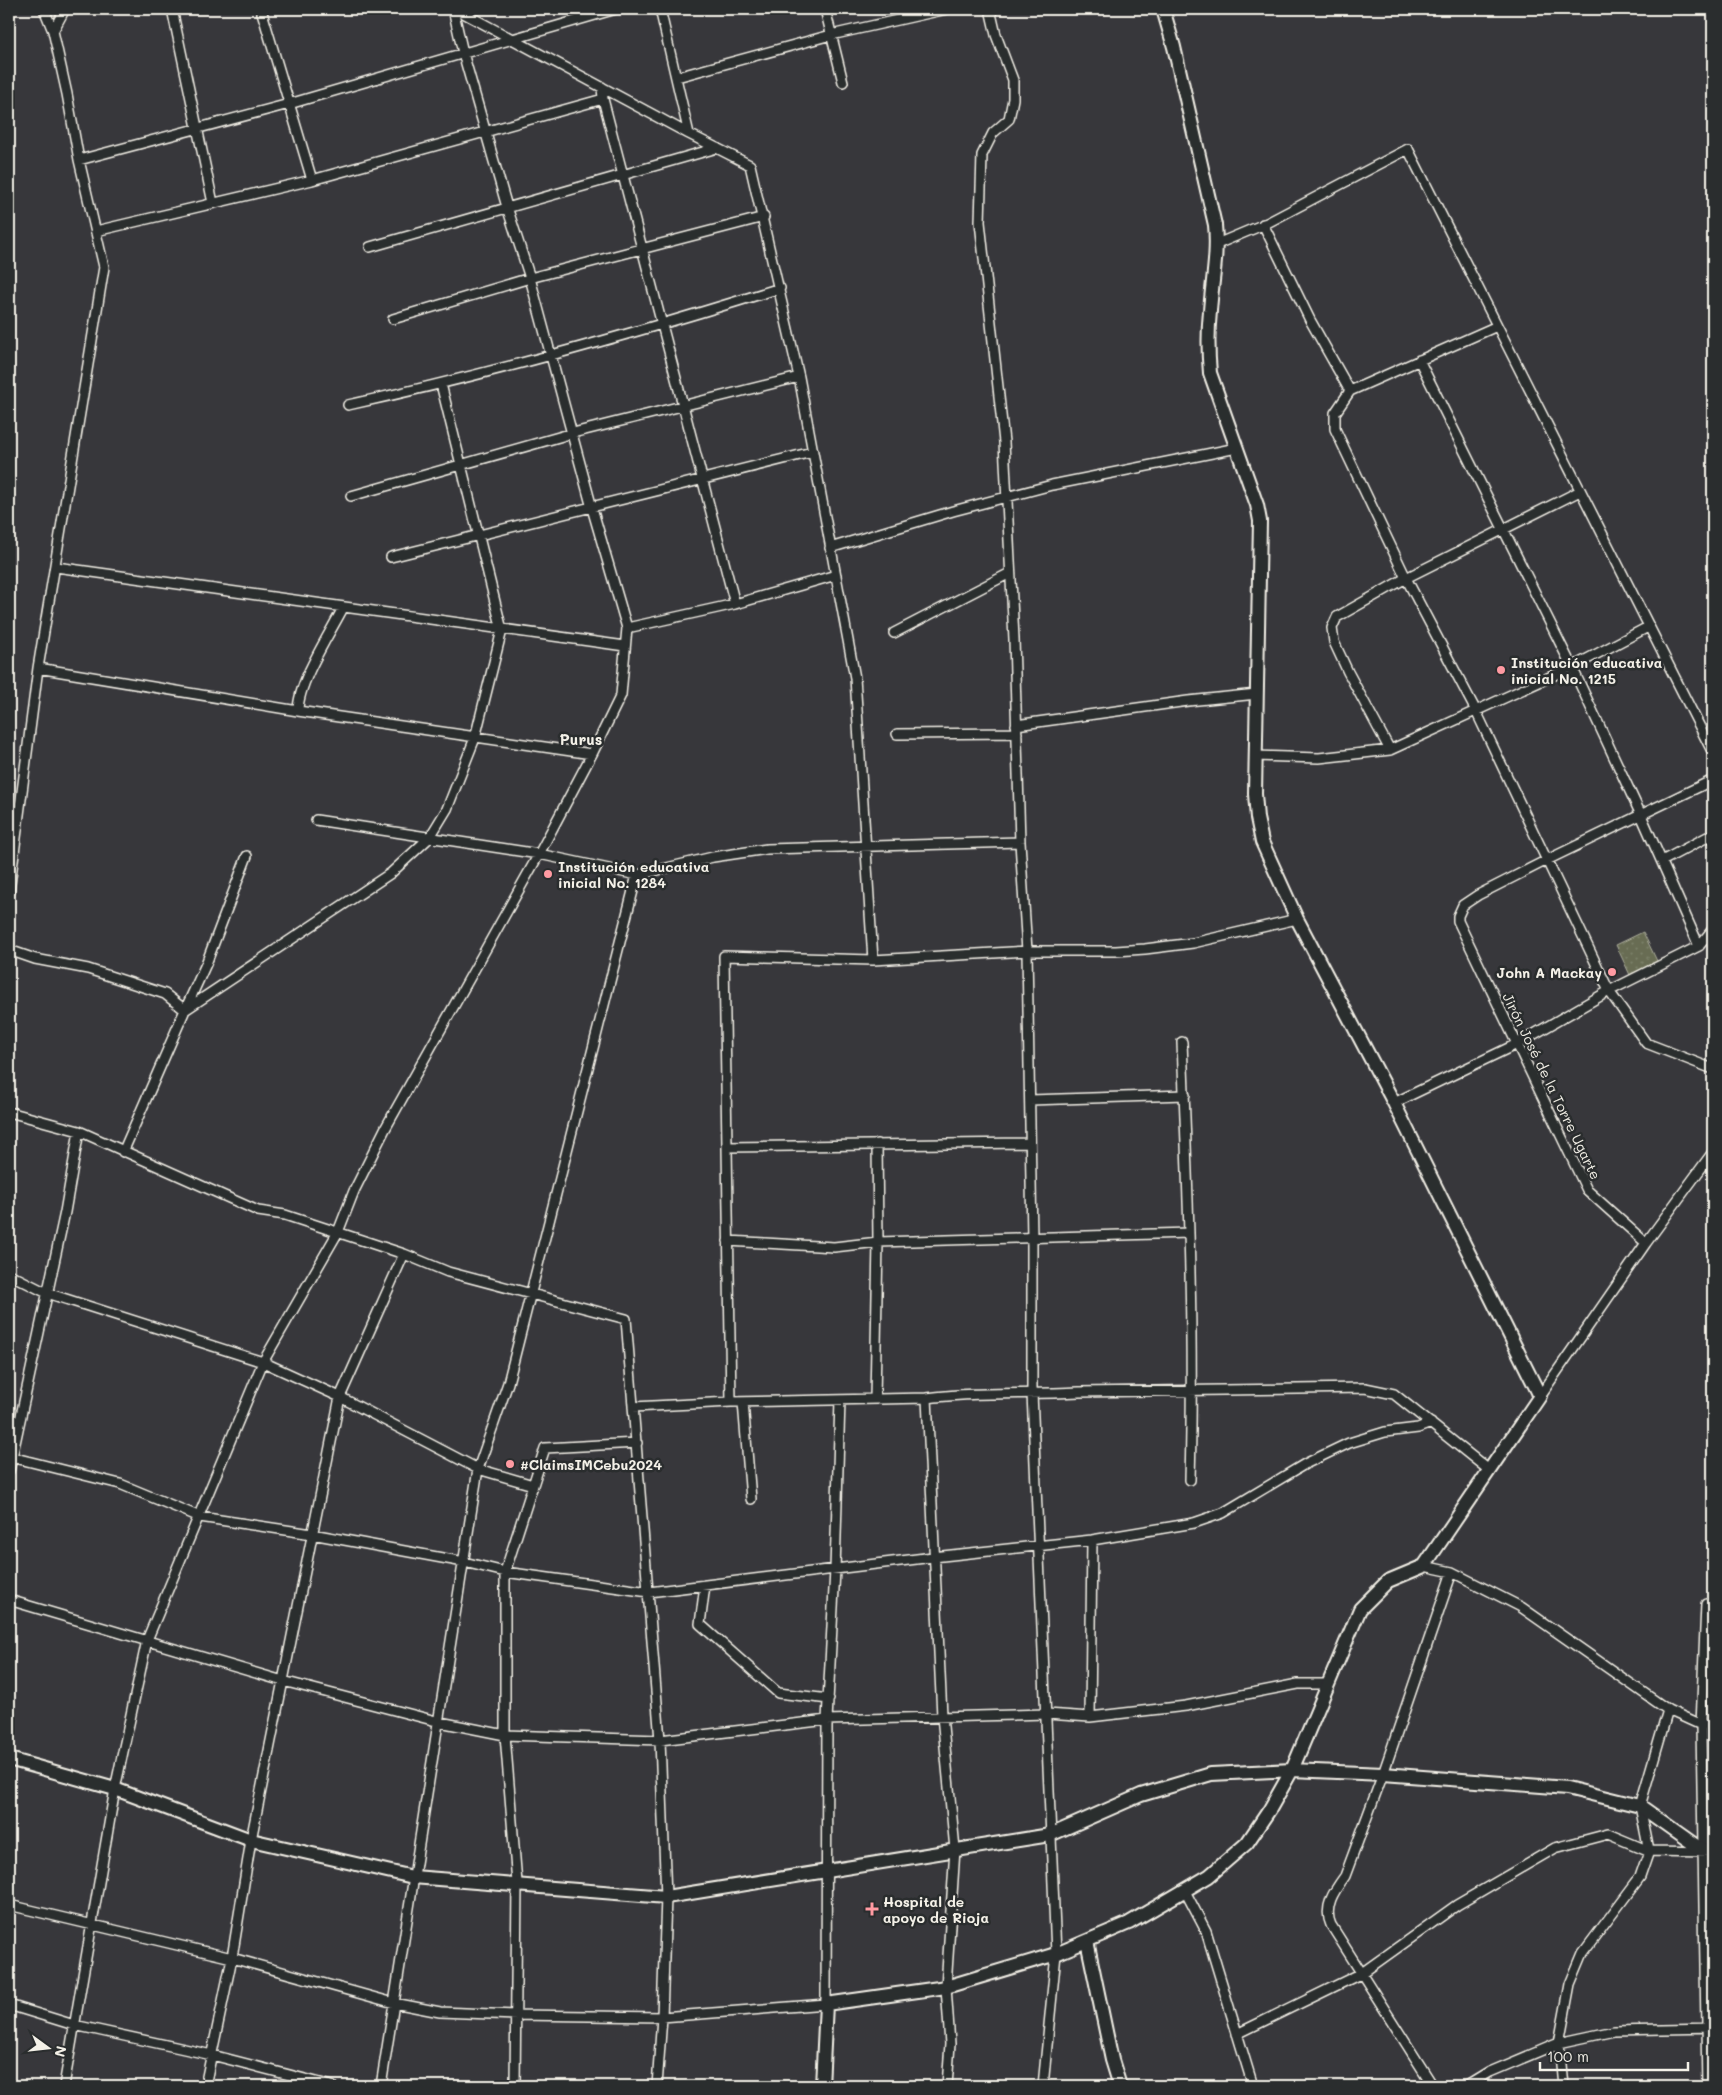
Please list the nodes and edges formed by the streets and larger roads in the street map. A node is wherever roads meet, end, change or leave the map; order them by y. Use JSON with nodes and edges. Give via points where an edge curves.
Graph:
{"nodes":[{"id":1,"x":44,"y":9,"type":"edge"},
{"id":2,"x":64,"y":9,"type":"edge"},
{"id":3,"x":172,"y":9,"type":"edge"},
{"id":4,"x":261,"y":9,"type":"edge"},
{"id":5,"x":455,"y":9,"type":"edge"},
{"id":6,"x":616,"y":9,"type":"edge"},
{"id":7,"x":660,"y":9,"type":"edge"},
{"id":8,"x":825,"y":9,"type":"edge"},
{"id":9,"x":947,"y":9,"type":"edge"},
{"id":10,"x":990,"y":9,"type":"edge"},
{"id":11,"x":1163,"y":9,"type":"edge"},
{"id":12,"x":53,"y":31,"type":"junction"},
{"id":13,"x":831,"y":35,"type":"junction"},
{"id":14,"x":514,"y":39,"type":"junction"},
{"id":15,"x":463,"y":53,"type":"junction"},
{"id":16,"x":677,"y":77,"type":"junction"},
{"id":17,"x":844,"y":82,"type":"dead end"},
{"id":18,"x":602,"y":87,"type":"junction"},
{"id":19,"x":603,"y":99,"type":"junction"},
{"id":20,"x":289,"y":104,"type":"junction"},
{"id":21,"x":197,"y":128,"type":"junction"},
{"id":22,"x":485,"y":130,"type":"junction"},
{"id":23,"x":689,"y":134,"type":"junction"},
{"id":24,"x":717,"y":148,"type":"junction"},
{"id":25,"x":79,"y":160,"type":"junction"},
{"id":26,"x":624,"y":174,"type":"junction"},
{"id":27,"x":312,"y":180,"type":"junction"},
{"id":28,"x":213,"y":204,"type":"junction"},
{"id":29,"x":507,"y":207,"type":"junction"},
{"id":30,"x":764,"y":217,"type":"junction"},
{"id":31,"x":1263,"y":224,"type":"junction"},
{"id":32,"x":96,"y":231,"type":"junction"},
{"id":33,"x":1217,"y":244,"type":"junction"},
{"id":34,"x":370,"y":247,"type":"dead end"},
{"id":35,"x":642,"y":248,"type":"junction"},
{"id":36,"x":530,"y":278,"type":"junction"},
{"id":37,"x":780,"y":288,"type":"junction"},
{"id":38,"x":393,"y":319,"type":"dead end"},
{"id":39,"x":662,"y":325,"type":"junction"},
{"id":40,"x":1497,"y":326,"type":"junction"},
{"id":41,"x":551,"y":355,"type":"junction"},
{"id":42,"x":1419,"y":360,"type":"junction"},
{"id":43,"x":799,"y":377,"type":"junction"},
{"id":44,"x":441,"y":384,"type":"junction"},
{"id":45,"x":1350,"y":392,"type":"junction"},
{"id":46,"x":348,"y":405,"type":"dead end"},
{"id":47,"x":683,"y":406,"type":"junction"},
{"id":48,"x":573,"y":434,"type":"junction"},
{"id":49,"x":1237,"y":448,"type":"junction"},
{"id":50,"x":812,"y":452,"type":"junction"},
{"id":51,"x":461,"y":465,"type":"junction"},
{"id":52,"x":703,"y":480,"type":"junction"},
{"id":53,"x":1580,"y":491,"type":"junction"},
{"id":54,"x":350,"y":496,"type":"dead end"},
{"id":55,"x":1006,"y":497,"type":"junction"},
{"id":56,"x":592,"y":508,"type":"junction"},
{"id":57,"x":1502,"y":529,"type":"junction"},
{"id":58,"x":477,"y":536,"type":"junction"},
{"id":59,"x":830,"y":548,"type":"junction"},
{"id":60,"x":392,"y":557,"type":"dead end"},
{"id":61,"x":56,"y":567,"type":"junction"},
{"id":62,"x":1010,"y":573,"type":"junction"},
{"id":63,"x":836,"y":575,"type":"junction"},
{"id":64,"x":1406,"y":578,"type":"junction"},
{"id":65,"x":735,"y":604,"type":"junction"},
{"id":66,"x":343,"y":608,"type":"junction"},
{"id":67,"x":1648,"y":627,"type":"junction"},
{"id":68,"x":627,"y":628,"type":"junction"},
{"id":69,"x":502,"y":630,"type":"junction"},
{"id":70,"x":894,"y":633,"type":"dead end"},
{"id":71,"x":625,"y":646,"type":"junction"},
{"id":72,"x":1572,"y":667,"type":"junction"},
{"id":73,"x":38,"y":668,"type":"junction"},
{"id":74,"x":1257,"y":694,"type":"junction"},
{"id":75,"x":298,"y":711,"type":"junction"},
{"id":76,"x":1476,"y":711,"type":"junction"},
{"id":77,"x":1017,"y":729,"type":"junction"},
{"id":78,"x":898,"y":734,"type":"dead end"},
{"id":79,"x":475,"y":738,"type":"junction"},
{"id":80,"x":1390,"y":750,"type":"junction"},
{"id":81,"x":1713,"y":753,"type":"edge"},
{"id":82,"x":592,"y":754,"type":"junction"},
{"id":83,"x":1255,"y":756,"type":"junction"},
{"id":84,"x":1713,"y":780,"type":"edge"},
{"id":85,"x":1642,"y":815,"type":"junction"},
{"id":86,"x":316,"y":820,"type":"dead end"},
{"id":87,"x":1713,"y":834,"type":"edge"},
{"id":88,"x":430,"y":837,"type":"junction"},
{"id":89,"x":1020,"y":842,"type":"junction"},
{"id":90,"x":867,"y":846,"type":"junction"},
{"id":91,"x":539,"y":854,"type":"junction"},
{"id":92,"x":247,"y":856,"type":"dead end"},
{"id":93,"x":1547,"y":860,"type":"junction"},
{"id":94,"x":1662,"y":861,"type":"junction"},
{"id":95,"x":637,"y":875,"type":"junction"},
{"id":96,"x":9,"y":892,"type":"edge"},
{"id":97,"x":1297,"y":919,"type":"junction"},
{"id":98,"x":1713,"y":929,"type":"edge"},
{"id":99,"x":1699,"y":946,"type":"junction"},
{"id":100,"x":9,"y":950,"type":"edge"},
{"id":101,"x":1027,"y":951,"type":"junction"},
{"id":102,"x":873,"y":960,"type":"junction"},
{"id":103,"x":1609,"y":991,"type":"junction"},
{"id":104,"x":185,"y":1010,"type":"junction"},
{"id":105,"x":1182,"y":1042,"type":"dead end"},
{"id":106,"x":1517,"y":1044,"type":"junction"},
{"id":107,"x":1713,"y":1069,"type":"edge"},
{"id":108,"x":1184,"y":1095,"type":"junction"},
{"id":109,"x":1030,"y":1100,"type":"junction"},
{"id":110,"x":1394,"y":1103,"type":"junction"},
{"id":111,"x":9,"y":1112,"type":"edge"},
{"id":112,"x":79,"y":1131,"type":"junction"},
{"id":113,"x":1029,"y":1142,"type":"junction"},
{"id":114,"x":877,"y":1144,"type":"junction"},
{"id":115,"x":727,"y":1147,"type":"junction"},
{"id":116,"x":124,"y":1152,"type":"junction"},
{"id":117,"x":1713,"y":1152,"type":"edge"},
{"id":118,"x":338,"y":1232,"type":"junction"},
{"id":119,"x":1189,"y":1233,"type":"junction"},
{"id":120,"x":1032,"y":1238,"type":"junction"},
{"id":121,"x":728,"y":1241,"type":"junction"},
{"id":122,"x":878,"y":1242,"type":"junction"},
{"id":123,"x":1646,"y":1243,"type":"junction"},
{"id":124,"x":404,"y":1254,"type":"junction"},
{"id":125,"x":9,"y":1274,"type":"edge"},
{"id":126,"x":48,"y":1293,"type":"junction"},
{"id":127,"x":531,"y":1295,"type":"junction"},
{"id":128,"x":263,"y":1362,"type":"junction"},
{"id":129,"x":1192,"y":1391,"type":"junction"},
{"id":130,"x":1032,"y":1393,"type":"junction"},
{"id":131,"x":1540,"y":1396,"type":"junction"},
{"id":132,"x":340,"y":1397,"type":"junction"},
{"id":133,"x":927,"y":1398,"type":"junction"},
{"id":134,"x":876,"y":1399,"type":"junction"},
{"id":135,"x":840,"y":1400,"type":"junction"},
{"id":136,"x":731,"y":1402,"type":"junction"},
{"id":137,"x":743,"y":1402,"type":"junction"},
{"id":138,"x":633,"y":1407,"type":"junction"},
{"id":139,"x":1431,"y":1423,"type":"junction"},
{"id":140,"x":637,"y":1443,"type":"junction"},
{"id":141,"x":10,"y":1455,"type":"edge"},
{"id":142,"x":478,"y":1469,"type":"junction"},
{"id":143,"x":9,"y":1471,"type":"edge"},
{"id":144,"x":1490,"y":1471,"type":"junction"},
{"id":145,"x":1190,"y":1480,"type":"dead end"},
{"id":146,"x":533,"y":1485,"type":"junction"},
{"id":147,"x":751,"y":1499,"type":"dead end"},
{"id":148,"x":200,"y":1517,"type":"junction"},
{"id":149,"x":312,"y":1534,"type":"junction"},
{"id":150,"x":1092,"y":1540,"type":"junction"},
{"id":151,"x":1039,"y":1547,"type":"junction"},
{"id":152,"x":933,"y":1557,"type":"junction"},
{"id":153,"x":464,"y":1562,"type":"junction"},
{"id":154,"x":1424,"y":1566,"type":"junction"},
{"id":155,"x":835,"y":1570,"type":"junction"},
{"id":156,"x":505,"y":1572,"type":"junction"},
{"id":157,"x":1452,"y":1572,"type":"junction"},
{"id":158,"x":705,"y":1585,"type":"junction"},
{"id":159,"x":649,"y":1592,"type":"junction"},
{"id":160,"x":9,"y":1600,"type":"edge"},
{"id":161,"x":1706,"y":1604,"type":"dead end"},
{"id":162,"x":146,"y":1640,"type":"junction"},
{"id":163,"x":283,"y":1681,"type":"junction"},
{"id":164,"x":1328,"y":1684,"type":"junction"},
{"id":165,"x":829,"y":1699,"type":"junction"},
{"id":166,"x":1668,"y":1710,"type":"junction"},
{"id":167,"x":1047,"y":1714,"type":"junction"},
{"id":168,"x":942,"y":1716,"type":"junction"},
{"id":169,"x":1090,"y":1717,"type":"junction"},
{"id":170,"x":828,"y":1720,"type":"junction"},
{"id":171,"x":440,"y":1722,"type":"junction"},
{"id":172,"x":1713,"y":1724,"type":"edge"},
{"id":173,"x":1701,"y":1725,"type":"junction"},
{"id":174,"x":505,"y":1735,"type":"junction"},
{"id":175,"x":660,"y":1740,"type":"junction"},
{"id":176,"x":9,"y":1759,"type":"edge"},
{"id":177,"x":1292,"y":1770,"type":"junction"},
{"id":178,"x":1383,"y":1774,"type":"junction"},
{"id":179,"x":115,"y":1789,"type":"junction"},
{"id":180,"x":1640,"y":1806,"type":"junction"},
{"id":181,"x":1050,"y":1835,"type":"junction"},
{"id":182,"x":251,"y":1840,"type":"junction"},
{"id":183,"x":955,"y":1848,"type":"junction"},
{"id":184,"x":1649,"y":1851,"type":"junction"},
{"id":185,"x":1708,"y":1851,"type":"edge"},
{"id":186,"x":826,"y":1870,"type":"junction"},
{"id":187,"x":413,"y":1877,"type":"junction"},
{"id":188,"x":517,"y":1883,"type":"junction"},
{"id":189,"x":1185,"y":1891,"type":"junction"},
{"id":190,"x":666,"y":1897,"type":"junction"},
{"id":191,"x":9,"y":1905,"type":"edge"},
{"id":192,"x":92,"y":1926,"type":"junction"},
{"id":193,"x":1087,"y":1941,"type":"junction"},
{"id":194,"x":1056,"y":1954,"type":"junction"},
{"id":195,"x":232,"y":1958,"type":"junction"},
{"id":196,"x":1362,"y":1972,"type":"junction"},
{"id":197,"x":946,"y":1987,"type":"junction"},
{"id":198,"x":394,"y":2004,"type":"junction"},
{"id":199,"x":826,"y":2004,"type":"junction"},
{"id":200,"x":9,"y":2005,"type":"edge"},
{"id":201,"x":517,"y":2015,"type":"junction"},
{"id":202,"x":662,"y":2017,"type":"junction"},
{"id":203,"x":74,"y":2025,"type":"junction"},
{"id":204,"x":1710,"y":2028,"type":"edge"},
{"id":205,"x":1237,"y":2034,"type":"junction"},
{"id":206,"x":1559,"y":2043,"type":"junction"},
{"id":207,"x":212,"y":2055,"type":"junction"},
{"id":208,"x":64,"y":2086,"type":"edge"},
{"id":209,"x":206,"y":2086,"type":"edge"},
{"id":210,"x":332,"y":2086,"type":"edge"},
{"id":211,"x":381,"y":2086,"type":"edge"},
{"id":212,"x":516,"y":2086,"type":"edge"},
{"id":213,"x":657,"y":2086,"type":"edge"},
{"id":214,"x":822,"y":2086,"type":"edge"},
{"id":215,"x":947,"y":2086,"type":"edge"},
{"id":216,"x":1043,"y":2086,"type":"edge"},
{"id":217,"x":1120,"y":2086,"type":"edge"},
{"id":218,"x":1253,"y":2086,"type":"edge"},
{"id":219,"x":1433,"y":2086,"type":"edge"},
{"id":220,"x":1467,"y":2086,"type":"edge"},
{"id":221,"x":1563,"y":2086,"type":"edge"},
{"id":222,"x":1707,"y":2086,"type":"edge"}],
"edges":[{"from":1,"to":12,"type":"street"},
{"from":2,"to":12,"type":"street"},
{"from":3,"to":21,"type":"street"},
{"from":4,"to":20,"type":"street"},
{"from":5,"to":14,"type":"street"},
{"from":5,"to":15,"type":"street"},
{"from":6,"to":14,"type":"street"},
{"from":7,"to":16,"type":"street"},
{"from":8,"to":13,"type":"street"},
{"from":9,"to":13,"type":"street"},
{"from":10,"to":55,"type":"street","via":[[1013,80],[1009,119],[993,133],[982,155],[980,185],[980,222],[1004,442]]},
{"from":11,"to":33,"type":"street"},
{"from":12,"to":25,"type":"street"},
{"from":13,"to":16,"type":"street"},
{"from":13,"to":17,"type":"street"},
{"from":14,"to":15,"type":"street"},
{"from":14,"to":18,"type":"street"},
{"from":15,"to":20,"type":"street"},
{"from":15,"to":22,"type":"street"},
{"from":16,"to":23,"type":"street"},
{"from":18,"to":19,"type":"street"},
{"from":18,"to":23,"type":"street"},
{"from":19,"to":22,"type":"street"},
{"from":19,"to":26,"type":"street"},
{"from":20,"to":21,"type":"street"},
{"from":20,"to":27,"type":"street"},
{"from":21,"to":25,"type":"street"},
{"from":21,"to":28,"type":"street"},
{"from":22,"to":27,"type":"street"},
{"from":22,"to":29,"type":"street"},
{"from":23,"to":24,"type":"street"},
{"from":24,"to":26,"type":"street"},
{"from":24,"to":30,"type":"street","via":[[750,165]]},
{"from":25,"to":32,"type":"street"},
{"from":26,"to":29,"type":"street"},
{"from":26,"to":35,"type":"street"},
{"from":27,"to":28,"type":"street"},
{"from":28,"to":32,"type":"street"},
{"from":29,"to":34,"type":"street"},
{"from":29,"to":36,"type":"street"},
{"from":30,"to":35,"type":"street"},
{"from":30,"to":37,"type":"street"},
{"from":31,"to":33,"type":"street"},
{"from":31,"to":40,"type":"street","via":[[1408,149]]},
{"from":31,"to":45,"type":"street"},
{"from":32,"to":61,"type":"street","via":[[104,268]]},
{"from":33,"to":49,"type":"street","via":[[1209,313],[1210,373]]},
{"from":35,"to":36,"type":"street"},
{"from":35,"to":39,"type":"street"},
{"from":36,"to":38,"type":"street"},
{"from":36,"to":41,"type":"street"},
{"from":37,"to":39,"type":"street"},
{"from":37,"to":43,"type":"street"},
{"from":39,"to":41,"type":"street"},
{"from":39,"to":47,"type":"street"},
{"from":40,"to":42,"type":"street"},
{"from":40,"to":53,"type":"street"},
{"from":41,"to":44,"type":"street"},
{"from":41,"to":48,"type":"street"},
{"from":42,"to":45,"type":"street"},
{"from":42,"to":57,"type":"street"},
{"from":43,"to":47,"type":"street"},
{"from":43,"to":50,"type":"street"},
{"from":44,"to":46,"type":"street"},
{"from":44,"to":51,"type":"street"},
{"from":45,"to":64,"type":"street","via":[[1335,413],[1335,429]]},
{"from":47,"to":48,"type":"street"},
{"from":47,"to":52,"type":"street"},
{"from":48,"to":51,"type":"street"},
{"from":48,"to":56,"type":"street"},
{"from":49,"to":55,"type":"street"},
{"from":49,"to":74,"type":"street","via":[[1260,521]]},
{"from":50,"to":52,"type":"street"},
{"from":50,"to":59,"type":"street"},
{"from":51,"to":54,"type":"street"},
{"from":51,"to":58,"type":"street"},
{"from":52,"to":56,"type":"street"},
{"from":52,"to":65,"type":"street"},
{"from":53,"to":57,"type":"street"},
{"from":53,"to":67,"type":"street"},
{"from":55,"to":59,"type":"street"},
{"from":55,"to":62,"type":"street"},
{"from":56,"to":58,"type":"street"},
{"from":56,"to":68,"type":"street"},
{"from":57,"to":64,"type":"street"},
{"from":57,"to":72,"type":"street"},
{"from":58,"to":60,"type":"street"},
{"from":58,"to":69,"type":"street"},
{"from":59,"to":63,"type":"street"},
{"from":61,"to":66,"type":"street"},
{"from":61,"to":73,"type":"street"},
{"from":62,"to":70,"type":"street"},
{"from":62,"to":77,"type":"street"},
{"from":63,"to":65,"type":"street"},
{"from":63,"to":90,"type":"street","via":[[855,678]]},
{"from":64,"to":76,"type":"street"},
{"from":64,"to":80,"type":"street","via":[[1336,617],[1332,628],[1332,637],[1348,672]]},
{"from":65,"to":68,"type":"street"},
{"from":66,"to":69,"type":"street"},
{"from":66,"to":75,"type":"street","via":[[312,667],[298,701]]},
{"from":67,"to":72,"type":"street"},
{"from":67,"to":81,"type":"street"},
{"from":68,"to":71,"type":"street"},
{"from":69,"to":71,"type":"street"},
{"from":69,"to":79,"type":"street"},
{"from":71,"to":82,"type":"street","via":[[621,695]]},
{"from":72,"to":76,"type":"street"},
{"from":72,"to":85,"type":"street"},
{"from":73,"to":75,"type":"street"},
{"from":73,"to":96,"type":"street"},
{"from":74,"to":77,"type":"street","via":[[1188,701]]},
{"from":74,"to":83,"type":"street"},
{"from":75,"to":79,"type":"street"},
{"from":76,"to":80,"type":"street"},
{"from":76,"to":93,"type":"street"},
{"from":77,"to":78,"type":"street"},
{"from":77,"to":89,"type":"street"},
{"from":79,"to":82,"type":"street"},
{"from":79,"to":88,"type":"street","via":[[447,809]]},
{"from":80,"to":83,"type":"street","via":[[1319,758]]},
{"from":82,"to":91,"type":"street"},
{"from":83,"to":97,"type":"street","via":[[1257,818],[1262,842]]},
{"from":84,"to":85,"type":"street"},
{"from":85,"to":93,"type":"street"},
{"from":85,"to":94,"type":"street"},
{"from":86,"to":88,"type":"street"},
{"from":87,"to":94,"type":"street"},
{"from":88,"to":91,"type":"street"},
{"from":88,"to":104,"type":"street","via":[[391,873]]},
{"from":89,"to":90,"type":"street"},
{"from":89,"to":101,"type":"street"},
{"from":90,"to":95,"type":"street","via":[[767,849],[713,857]]},
{"from":90,"to":102,"type":"street"},
{"from":91,"to":95,"type":"street"},
{"from":91,"to":118,"type":"street","via":[[385,1129]]},
{"from":92,"to":104,"type":"street"},
{"from":93,"to":103,"type":"street"},
{"from":93,"to":106,"type":"street","name":"Jirón José de la Torre Ugarte","via":[[1469,900],[1460,910],[1458,922]]},
{"from":94,"to":99,"type":"street"},
{"from":95,"to":127,"type":"street"},
{"from":97,"to":101,"type":"street","via":[[1193,944],[1116,951]]},
{"from":97,"to":110,"type":"street"},
{"from":98,"to":99,"type":"street"},
{"from":99,"to":103,"type":"street"},
{"from":100,"to":104,"type":"street","via":[[35,959],[88,969],[165,994]]},
{"from":101,"to":102,"type":"street"},
{"from":101,"to":109,"type":"street"},
{"from":102,"to":115,"type":"street","via":[[724,956]]},
{"from":103,"to":106,"type":"street"},
{"from":103,"to":107,"type":"street","via":[[1646,1043]]},
{"from":104,"to":116,"type":"street"},
{"from":105,"to":108,"type":"street"},
{"from":106,"to":110,"type":"street"},
{"from":106,"to":123,"type":"street","name":"Jirón José de la Torre Ugarte","via":[[1587,1190]]},
{"from":108,"to":109,"type":"street"},
{"from":108,"to":119,"type":"street"},
{"from":109,"to":113,"type":"street"},
{"from":110,"to":131,"type":"street"},
{"from":111,"to":112,"type":"street"},
{"from":112,"to":116,"type":"street"},
{"from":112,"to":126,"type":"street"},
{"from":113,"to":114,"type":"street"},
{"from":113,"to":120,"type":"street"},
{"from":114,"to":115,"type":"street"},
{"from":114,"to":122,"type":"street"},
{"from":115,"to":121,"type":"street"},
{"from":116,"to":118,"type":"street","via":[[258,1211],[285,1215]]},
{"from":117,"to":123,"type":"street"},
{"from":118,"to":124,"type":"street"},
{"from":118,"to":128,"type":"street"},
{"from":119,"to":120,"type":"street"},
{"from":119,"to":129,"type":"street"},
{"from":120,"to":122,"type":"street"},
{"from":120,"to":130,"type":"street"},
{"from":121,"to":122,"type":"street","via":[[834,1247]]},
{"from":121,"to":136,"type":"street"},
{"from":122,"to":134,"type":"street"},
{"from":123,"to":131,"type":"street"},
{"from":124,"to":127,"type":"street","via":[[448,1272]]},
{"from":124,"to":132,"type":"street"},
{"from":125,"to":126,"type":"street"},
{"from":126,"to":128,"type":"street"},
{"from":126,"to":141,"type":"street"},
{"from":127,"to":138,"type":"street","via":[[626,1319]]},
{"from":127,"to":142,"type":"street","via":[[508,1383]]},
{"from":128,"to":132,"type":"street"},
{"from":128,"to":148,"type":"street"},
{"from":129,"to":130,"type":"street"},
{"from":129,"to":139,"type":"street","via":[[1365,1388],[1394,1394]]},
{"from":129,"to":145,"type":"street"},
{"from":130,"to":133,"type":"street","via":[[957,1394]]},
{"from":130,"to":151,"type":"street"},
{"from":131,"to":144,"type":"street"},
{"from":132,"to":142,"type":"street"},
{"from":132,"to":149,"type":"street"},
{"from":133,"to":134,"type":"street"},
{"from":133,"to":152,"type":"street"},
{"from":134,"to":135,"type":"street"},
{"from":135,"to":137,"type":"street"},
{"from":135,"to":155,"type":"street"},
{"from":136,"to":137,"type":"street"},
{"from":136,"to":138,"type":"street"},
{"from":137,"to":147,"type":"street"},
{"from":138,"to":140,"type":"street"},
{"from":139,"to":144,"type":"street"},
{"from":139,"to":150,"type":"street","via":[[1349,1443],[1305,1464],[1223,1513],[1194,1523]]},
{"from":140,"to":146,"type":"street","via":[[545,1448]]},
{"from":140,"to":159,"type":"street"},
{"from":141,"to":143,"type":"street"},
{"from":141,"to":148,"type":"street","via":[[120,1484]]},
{"from":142,"to":146,"type":"street"},
{"from":142,"to":153,"type":"street"},
{"from":144,"to":154,"type":"street"},
{"from":146,"to":156,"type":"street"},
{"from":148,"to":149,"type":"street"},
{"from":148,"to":162,"type":"street"},
{"from":149,"to":153,"type":"street"},
{"from":149,"to":163,"type":"street"},
{"from":150,"to":151,"type":"street"},
{"from":150,"to":169,"type":"street"},
{"from":151,"to":152,"type":"street"},
{"from":151,"to":167,"type":"street"},
{"from":152,"to":155,"type":"street"},
{"from":152,"to":168,"type":"street"},
{"from":153,"to":156,"type":"street"},
{"from":153,"to":171,"type":"street"},
{"from":154,"to":157,"type":"street"},
{"from":154,"to":164,"type":"street","via":[[1388,1581],[1360,1609]]},
{"from":155,"to":158,"type":"street"},
{"from":155,"to":165,"type":"street"},
{"from":156,"to":159,"type":"street"},
{"from":156,"to":174,"type":"street"},
{"from":157,"to":166,"type":"street","via":[[1521,1607]]},
{"from":157,"to":178,"type":"street"},
{"from":158,"to":159,"type":"street"},
{"from":158,"to":165,"type":"street","via":[[700,1624],[778,1694]]},
{"from":159,"to":175,"type":"street"},
{"from":160,"to":162,"type":"street"},
{"from":161,"to":173,"type":"street"},
{"from":162,"to":163,"type":"street"},
{"from":162,"to":179,"type":"street"},
{"from":163,"to":171,"type":"street"},
{"from":163,"to":182,"type":"street"},
{"from":164,"to":169,"type":"street","via":[[1298,1684],[1186,1706]]},
{"from":164,"to":177,"type":"street"},
{"from":165,"to":170,"type":"street"},
{"from":166,"to":173,"type":"street"},
{"from":166,"to":180,"type":"street"},
{"from":167,"to":168,"type":"street"},
{"from":167,"to":169,"type":"street"},
{"from":167,"to":181,"type":"street"},
{"from":168,"to":170,"type":"street"},
{"from":168,"to":183,"type":"street"},
{"from":170,"to":175,"type":"street"},
{"from":170,"to":186,"type":"street"},
{"from":171,"to":174,"type":"street"},
{"from":171,"to":187,"type":"street"},
{"from":172,"to":173,"type":"street"},
{"from":173,"to":185,"type":"street"},
{"from":174,"to":175,"type":"street"},
{"from":174,"to":188,"type":"street"},
{"from":175,"to":190,"type":"street"},
{"from":176,"to":179,"type":"street"},
{"from":177,"to":178,"type":"street"},
{"from":177,"to":181,"type":"street","via":[[1211,1774],[1141,1795]]},
{"from":177,"to":189,"type":"street","via":[[1248,1843],[1209,1876]]},
{"from":178,"to":180,"type":"street","via":[[1567,1788]]},
{"from":178,"to":196,"type":"street","via":[[1345,1876],[1334,1890],[1327,1916]]},
{"from":179,"to":182,"type":"street"},
{"from":179,"to":192,"type":"street"},
{"from":180,"to":184,"type":"street"},
{"from":180,"to":185,"type":"street"},
{"from":181,"to":183,"type":"street"},
{"from":181,"to":194,"type":"street"},
{"from":182,"to":187,"type":"street"},
{"from":182,"to":195,"type":"street"},
{"from":183,"to":186,"type":"street"},
{"from":183,"to":197,"type":"street"},
{"from":184,"to":185,"type":"street"},
{"from":184,"to":196,"type":"street","via":[[1608,1834],[1554,1848],[1457,1904]]},
{"from":184,"to":206,"type":"street","via":[[1640,1877],[1583,1953],[1570,1984]]},
{"from":185,"to":204,"type":"street"},
{"from":186,"to":190,"type":"street"},
{"from":186,"to":199,"type":"street"},
{"from":187,"to":188,"type":"street"},
{"from":187,"to":198,"type":"street"},
{"from":188,"to":190,"type":"street"},
{"from":188,"to":201,"type":"street"},
{"from":189,"to":193,"type":"street","via":[[1129,1923]]},
{"from":189,"to":205,"type":"street","via":[[1206,1931]]},
{"from":190,"to":202,"type":"street"},
{"from":191,"to":192,"type":"street"},
{"from":192,"to":195,"type":"street"},
{"from":192,"to":203,"type":"street"},
{"from":193,"to":194,"type":"street"},
{"from":193,"to":217,"type":"street"},
{"from":194,"to":197,"type":"street"},
{"from":194,"to":216,"type":"street"},
{"from":195,"to":198,"type":"street"},
{"from":195,"to":207,"type":"street"},
{"from":196,"to":205,"type":"street"},
{"from":196,"to":219,"type":"street"},
{"from":197,"to":199,"type":"street"},
{"from":197,"to":215,"type":"street","via":[[950,2044]]},
{"from":198,"to":201,"type":"street","via":[[440,2012]]},
{"from":198,"to":211,"type":"street"},
{"from":199,"to":202,"type":"street"},
{"from":199,"to":214,"type":"street"},
{"from":200,"to":203,"type":"street"},
{"from":201,"to":202,"type":"street"},
{"from":201,"to":212,"type":"street"},
{"from":202,"to":213,"type":"street"},
{"from":203,"to":207,"type":"street"},
{"from":203,"to":208,"type":"street"},
{"from":204,"to":206,"type":"street","via":[[1614,2031]]},
{"from":204,"to":222,"type":"street"},
{"from":205,"to":218,"type":"street"},
{"from":206,"to":220,"type":"street","via":[[1490,2072]]},
{"from":206,"to":221,"type":"street"},
{"from":207,"to":209,"type":"street"},
{"from":207,"to":210,"type":"street"}]}
